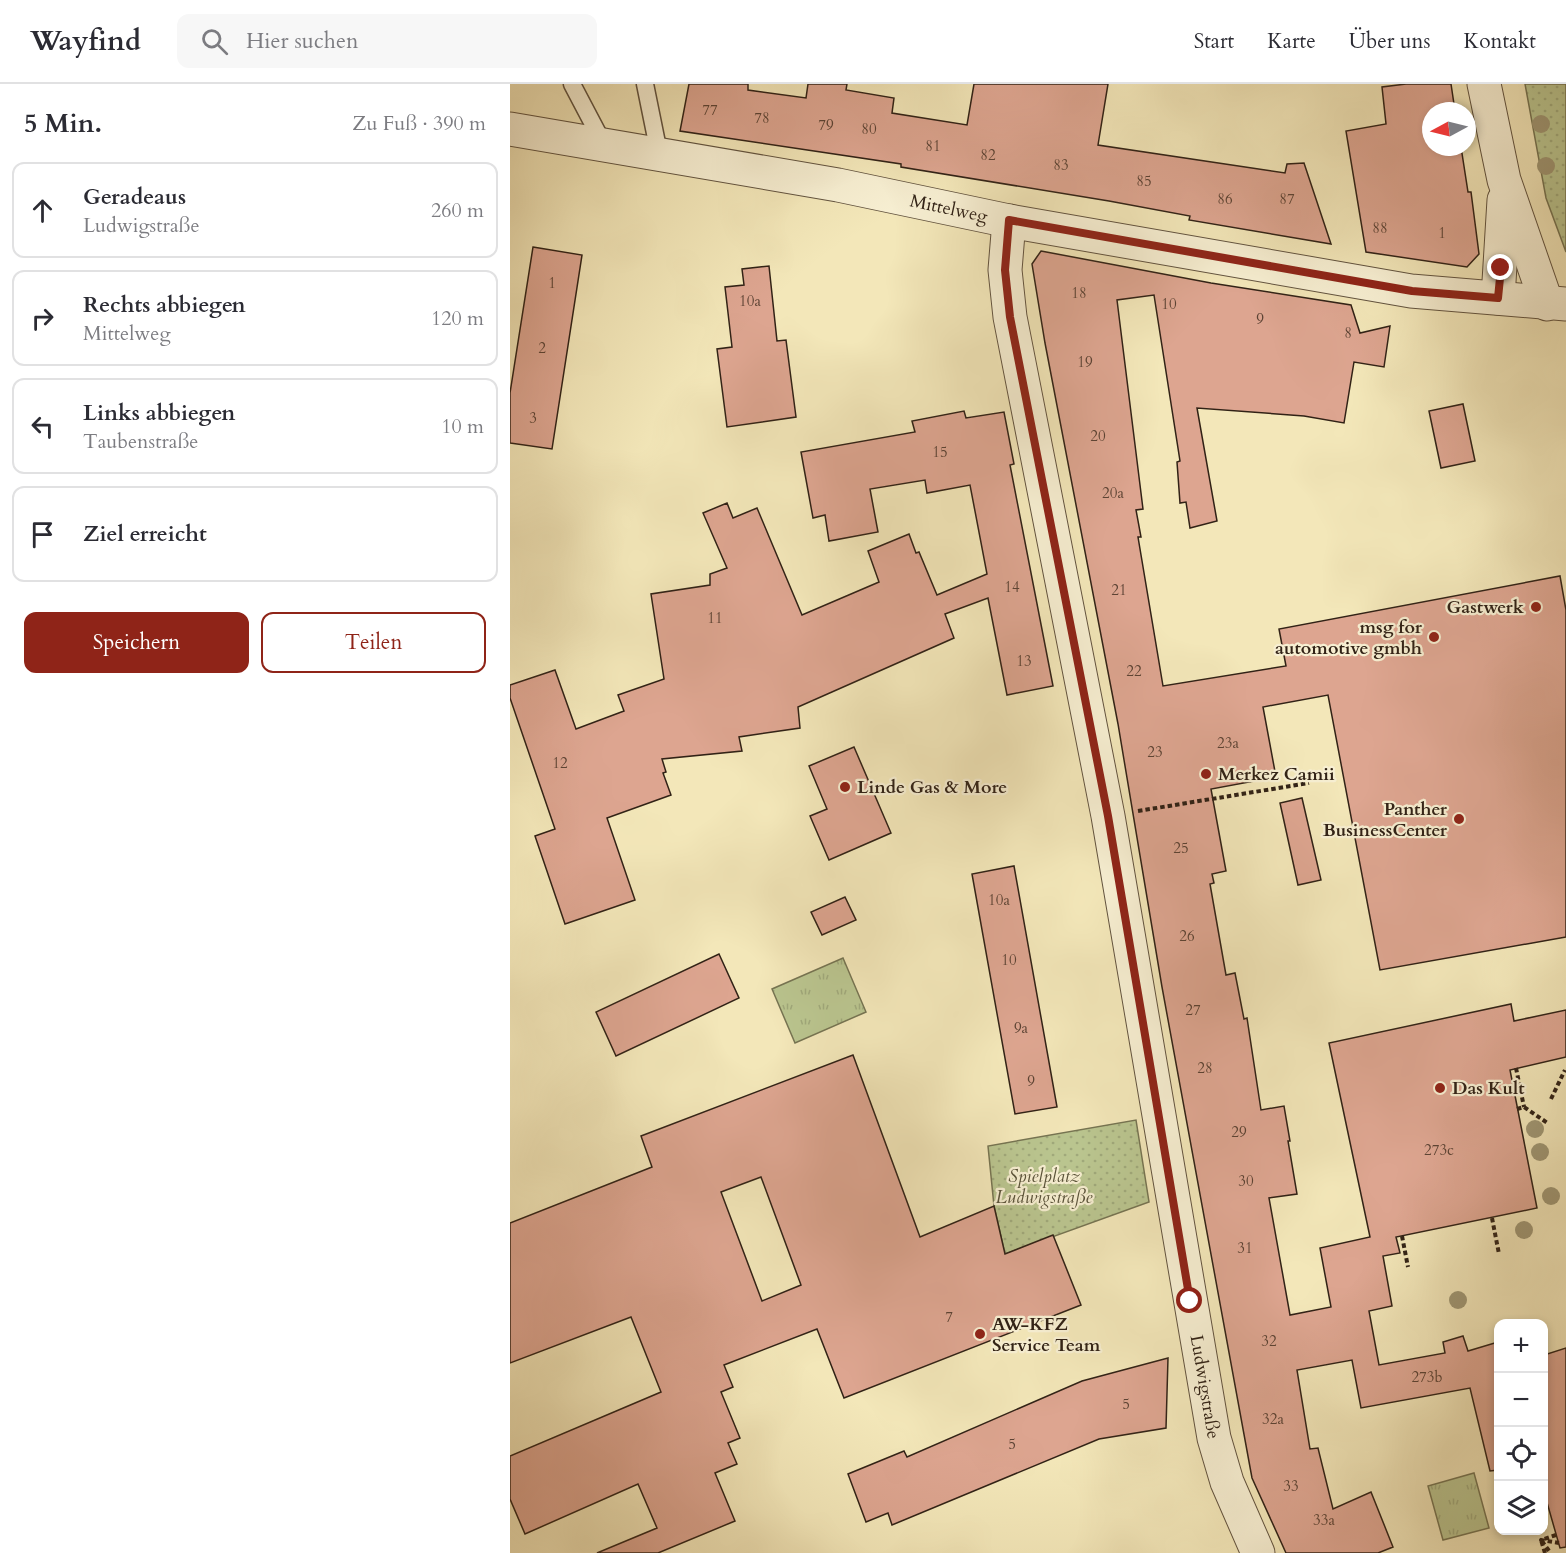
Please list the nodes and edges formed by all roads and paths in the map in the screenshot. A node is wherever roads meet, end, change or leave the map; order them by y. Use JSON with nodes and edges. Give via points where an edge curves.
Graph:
{"nodes":[{"id":1,"x":572,"y":84,"type":"edge"},
{"id":2,"x":645,"y":84,"type":"edge"},
{"id":3,"x":1484,"y":84,"type":"edge"},
{"id":4,"x":510,"y":129,"type":"edge"},
{"id":5,"x":603,"y":143,"type":"junction"},
{"id":6,"x":659,"y":153,"type":"junction"},
{"id":7,"x":1504,"y":180,"type":"junction"},
{"id":8,"x":1009,"y":220,"type":"junction"},
{"id":9,"x":1498,"y":298,"type":"junction"},
{"id":10,"x":1557,"y":304,"type":"edge"},
{"id":11,"x":1309,"y":783,"type":"dead end"},
{"id":12,"x":1136,"y":811,"type":"dead end"},
{"id":13,"x":1516,"y":1068,"type":"dead end"},
{"id":14,"x":1565,"y":1070,"type":"edge"},
{"id":15,"x":1551,"y":1099,"type":"dead end"},
{"id":16,"x":1524,"y":1107,"type":"junction"},
{"id":17,"x":1517,"y":1109,"type":"dead end"},
{"id":18,"x":1549,"y":1124,"type":"dead end"},
{"id":19,"x":1492,"y":1218,"type":"dead end"},
{"id":20,"x":1402,"y":1236,"type":"dead end"},
{"id":21,"x":1499,"y":1254,"type":"dead end"},
{"id":22,"x":1408,"y":1267,"type":"dead end"},
{"id":23,"x":1556,"y":1535,"type":"dead end"},
{"id":24,"x":1541,"y":1540,"type":"junction"},
{"id":25,"x":1559,"y":1543,"type":"dead end"},
{"id":26,"x":1550,"y":1552,"type":"edge"},
{"id":27,"x":1258,"y":1553,"type":"edge"},
{"id":28,"x":1545,"y":1553,"type":"edge"}],
"edges":[{"from":1,"to":5,"type":"lane"},
{"from":2,"to":6,"type":"lane"},
{"from":3,"to":7,"type":"street"},
{"from":4,"to":5,"type":"street","name":"Mittelweg"},
{"from":5,"to":6,"type":"street","name":"Mittelweg"},
{"from":6,"to":8,"type":"street","name":"Mittelweg"},
{"from":7,"to":9,"type":"street"},
{"from":7,"to":10,"type":"street"},
{"from":8,"to":9,"type":"street","name":"Mittelweg","via":[[1412,291]]},
{"from":8,"to":27,"type":"street","name":"Ludwigstraße","via":[[1005,270],[1010,317],[1108,816],[1214,1438],[1227,1482]]},
{"from":9,"to":10,"type":"street","name":"Mittelweg"},
{"from":11,"to":12,"type":"path"},
{"from":13,"to":16,"type":"path"},
{"from":14,"to":15,"type":"path"},
{"from":16,"to":17,"type":"path"},
{"from":16,"to":18,"type":"path"},
{"from":19,"to":21,"type":"path"},
{"from":20,"to":22,"type":"path"},
{"from":23,"to":24,"type":"path"},
{"from":24,"to":25,"type":"path"},
{"from":24,"to":26,"type":"path"},
{"from":24,"to":28,"type":"path"}]}
